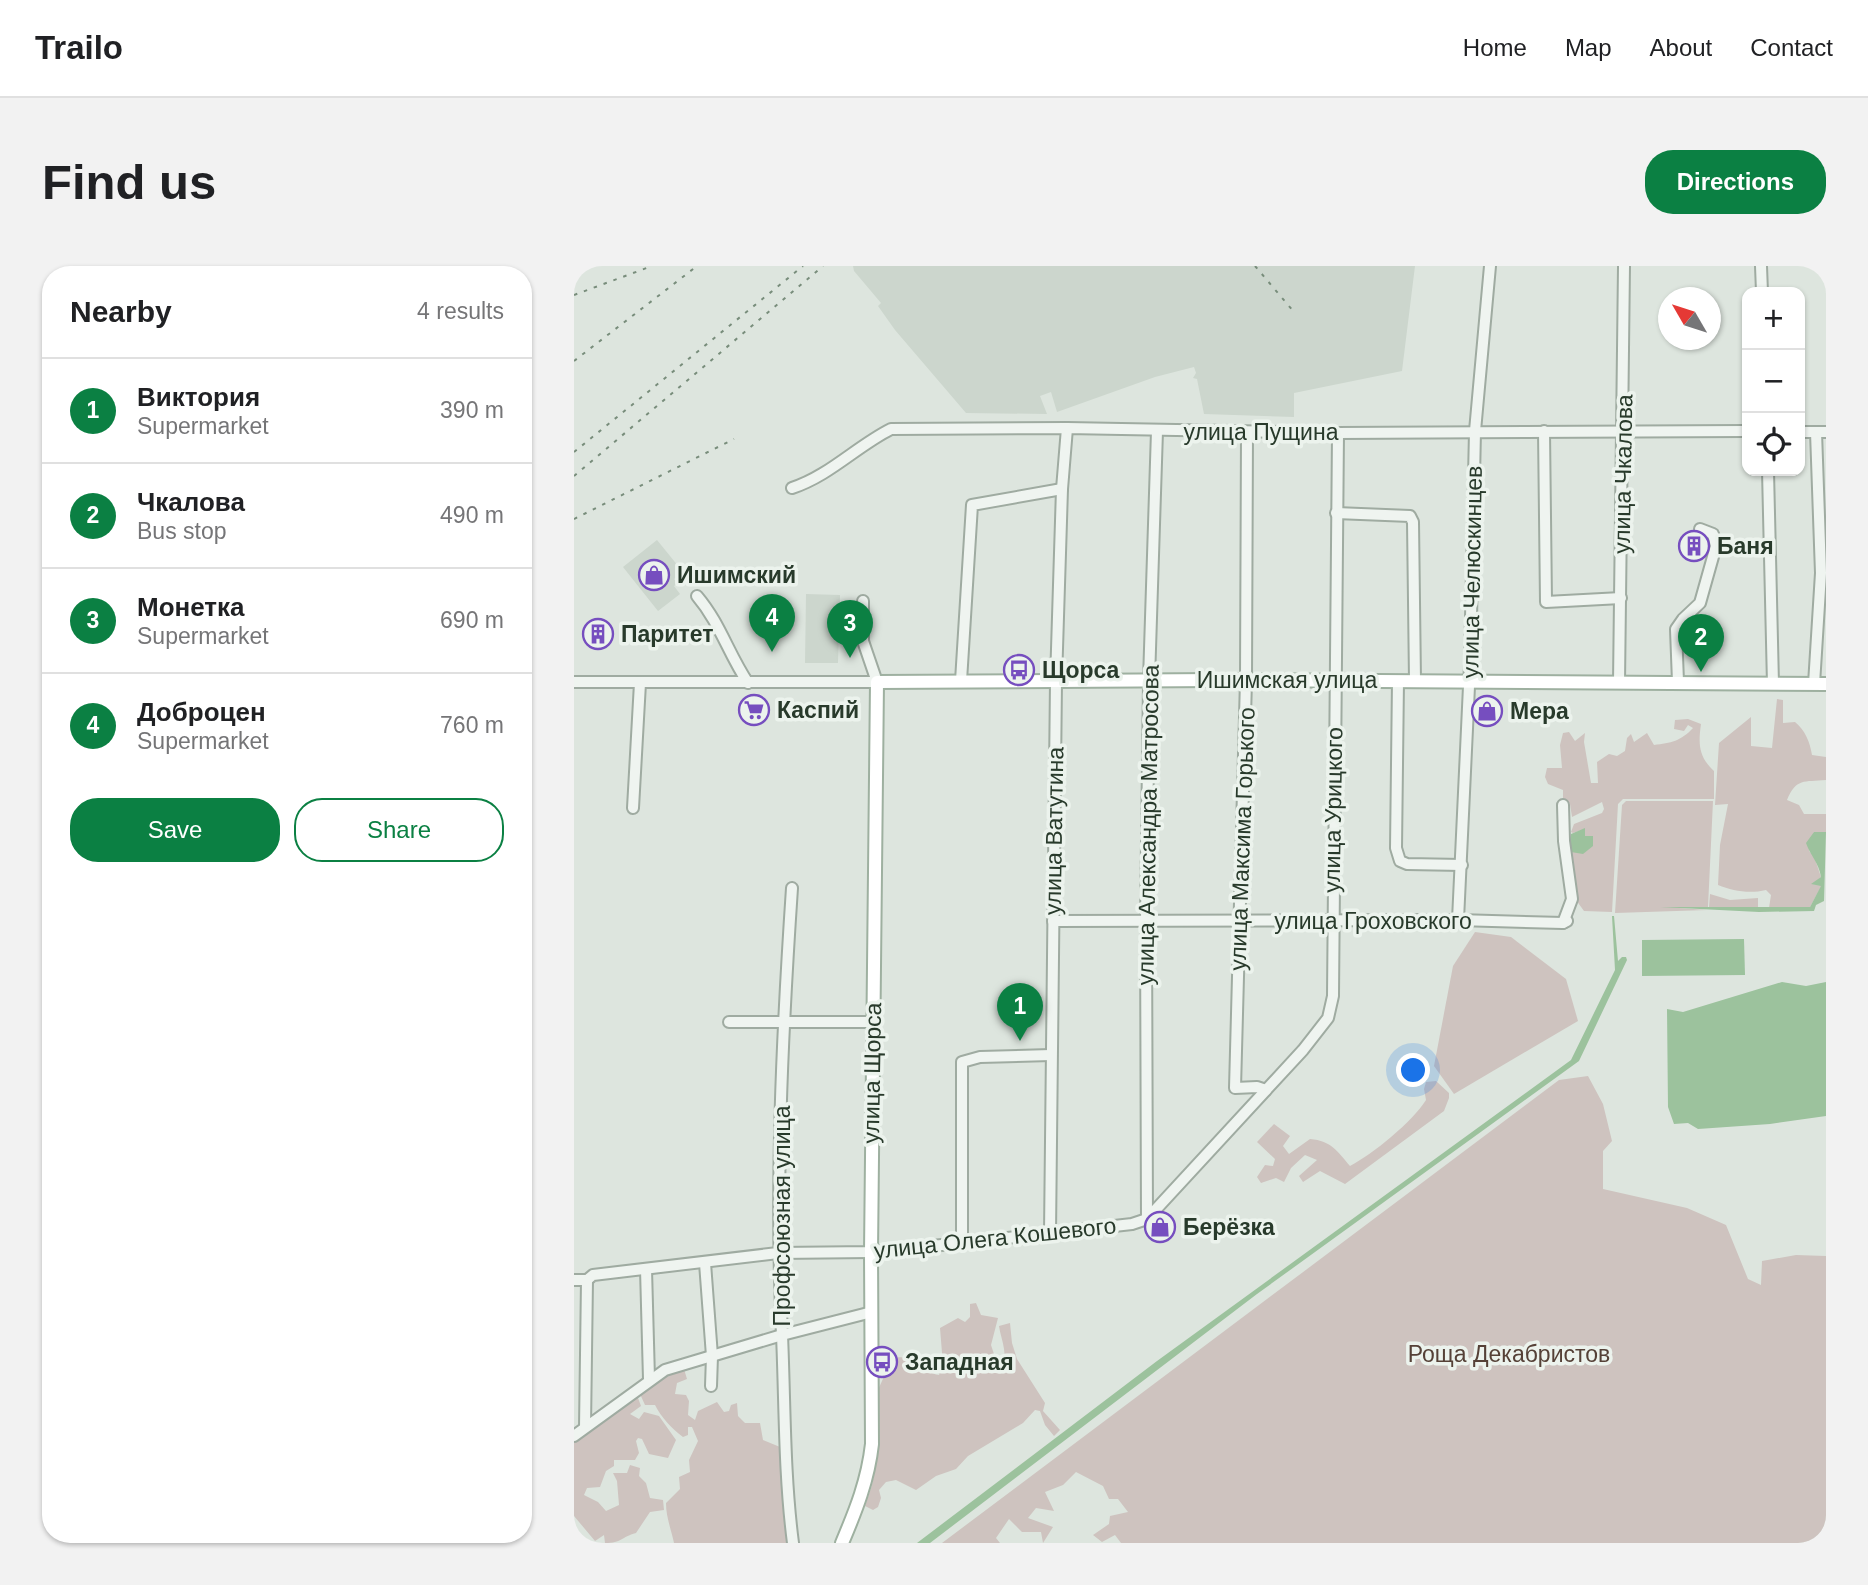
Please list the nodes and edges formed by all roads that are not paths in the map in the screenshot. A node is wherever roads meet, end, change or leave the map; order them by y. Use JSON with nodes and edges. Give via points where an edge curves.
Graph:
{"nodes":[{"id":1,"x":1490,"y":266,"type":"edge"},
{"id":2,"x":1624,"y":266,"type":"edge"},
{"id":3,"x":1761,"y":266,"type":"edge"},
{"id":4,"x":1762,"y":287,"type":"edge"},
{"id":5,"x":1067,"y":428,"type":"junction"},
{"id":6,"x":1623,"y":430,"type":"junction"},
{"id":7,"x":1157,"y":431,"type":"junction"},
{"id":8,"x":1475,"y":431,"type":"junction"},
{"id":9,"x":1544,"y":431,"type":"junction"},
{"id":10,"x":1742,"y":431,"type":"edge"},
{"id":11,"x":1247,"y":432,"type":"junction"},
{"id":12,"x":1821,"y":432,"type":"edge"},
{"id":13,"x":1338,"y":433,"type":"junction"},
{"id":14,"x":1768,"y":476,"type":"edge"},
{"id":15,"x":792,"y":488,"type":"dead end"},
{"id":16,"x":1062,"y":489,"type":"junction"},
{"id":17,"x":1336,"y":513,"type":"junction"},
{"id":18,"x":1700,"y":529,"type":"dead end"},
{"id":19,"x":697,"y":596,"type":"dead end"},
{"id":20,"x":1621,"y":598,"type":"junction"},
{"id":21,"x":863,"y":601,"type":"dead end"},
{"id":22,"x":1149,"y":680,"type":"junction"},
{"id":23,"x":1246,"y":680,"type":"junction"},
{"id":24,"x":1334,"y":680,"type":"junction"},
{"id":25,"x":961,"y":681,"type":"junction"},
{"id":26,"x":1056,"y":681,"type":"junction"},
{"id":27,"x":1398,"y":681,"type":"junction"},
{"id":28,"x":1415,"y":681,"type":"junction"},
{"id":29,"x":574,"y":682,"type":"edge"},
{"id":30,"x":877,"y":682,"type":"junction"},
{"id":31,"x":1469,"y":682,"type":"junction"},
{"id":32,"x":1678,"y":682,"type":"junction"},
{"id":33,"x":640,"y":683,"type":"junction"},
{"id":34,"x":748,"y":683,"type":"junction"},
{"id":35,"x":1619,"y":683,"type":"junction"},
{"id":36,"x":1773,"y":684,"type":"junction"},
{"id":37,"x":1820,"y":684,"type":"edge"},
{"id":38,"x":1563,"y":805,"type":"dead end"},
{"id":39,"x":633,"y":808,"type":"dead end"},
{"id":40,"x":1462,"y":866,"type":"junction"},
{"id":41,"x":792,"y":888,"type":"dead end"},
{"id":42,"x":1332,"y":920,"type":"junction"},
{"id":43,"x":1458,"y":920,"type":"junction"},
{"id":44,"x":1053,"y":921,"type":"junction"},
{"id":45,"x":1146,"y":922,"type":"junction"},
{"id":46,"x":1239,"y":922,"type":"junction"},
{"id":47,"x":1328,"y":1018,"type":"joint"},
{"id":48,"x":729,"y":1022,"type":"dead end"},
{"id":49,"x":783,"y":1022,"type":"junction"},
{"id":50,"x":873,"y":1022,"type":"junction"},
{"id":51,"x":1051,"y":1055,"type":"junction"},
{"id":52,"x":1266,"y":1090,"type":"junction"},
{"id":53,"x":1147,"y":1219,"type":"junction"},
{"id":54,"x":1050,"y":1233,"type":"junction"},
{"id":55,"x":962,"y":1243,"type":"junction"},
{"id":56,"x":871,"y":1252,"type":"junction"},
{"id":57,"x":778,"y":1253,"type":"junction"},
{"id":58,"x":705,"y":1263,"type":"junction"},
{"id":59,"x":646,"y":1269,"type":"junction"},
{"id":60,"x":574,"y":1280,"type":"edge"},
{"id":61,"x":587,"y":1280,"type":"junction"},
{"id":62,"x":872,"y":1312,"type":"junction"},
{"id":63,"x":782,"y":1335,"type":"junction"},
{"id":64,"x":712,"y":1356,"type":"junction"},
{"id":65,"x":649,"y":1379,"type":"junction"},
{"id":66,"x":711,"y":1386,"type":"dead end"},
{"id":67,"x":585,"y":1427,"type":"junction"},
{"id":68,"x":574,"y":1436,"type":"edge"},
{"id":69,"x":793,"y":1543,"type":"edge"},
{"id":70,"x":842,"y":1543,"type":"edge"}],
"edges":[{"from":1,"to":8,"type":"street","name":"улица Челюскинцев"},
{"from":2,"to":6,"type":"street","name":"улица Чкалова"},
{"from":3,"to":4,"type":"street"},
{"from":5,"to":7,"type":"street","name":"улица Пущина"},
{"from":5,"to":15,"type":"street","name":"улица Пущина","via":[[891,429]]},
{"from":5,"to":16,"type":"street","name":"улица Ватутина"},
{"from":6,"to":9,"type":"street","name":"улица Пущина"},
{"from":6,"to":10,"type":"street","name":"улица Пущина"},
{"from":6,"to":20,"type":"street","name":"улица Чкалова"},
{"from":7,"to":11,"type":"street","name":"улица Пущина"},
{"from":7,"to":22,"type":"street","name":"улица Александра Матросова"},
{"from":8,"to":9,"type":"street","name":"улица Пущина"},
{"from":8,"to":13,"type":"street","name":"улица Пущина"},
{"from":8,"to":31,"type":"street","name":"улица Челюскинцев"},
{"from":9,"to":20,"type":"street","via":[[1546,602]]},
{"from":11,"to":13,"type":"street","name":"улица Пущина"},
{"from":11,"to":23,"type":"street","name":"улица Максима Горького"},
{"from":12,"to":37,"type":"street"},
{"from":13,"to":17,"type":"street","name":"улица Урицкого"},
{"from":14,"to":36,"type":"street"},
{"from":16,"to":25,"type":"street","via":[[972,505]]},
{"from":16,"to":26,"type":"street","name":"улица Ватутина"},
{"from":17,"to":24,"type":"street","name":"улица Урицкого"},
{"from":17,"to":28,"type":"street","via":[[1410,516],[1413,522]]},
{"from":18,"to":32,"type":"street","via":[[1713,534],[1716,546],[1700,603],[1676,629]]},
{"from":19,"to":34,"type":"street","via":[[712,614]]},
{"from":20,"to":35,"type":"street","name":"улица Чкалова"},
{"from":21,"to":30,"type":"street","name":"улица Щорса","via":[[863,641]]},
{"from":22,"to":23,"type":"main road","name":"Ишимская улица"},
{"from":22,"to":26,"type":"main road","name":"Ишимская улица"},
{"from":22,"to":45,"type":"street","name":"улица Александра Матросова"},
{"from":23,"to":24,"type":"main road","name":"Ишимская улица"},
{"from":23,"to":46,"type":"street","name":"улица Максима Горького"},
{"from":24,"to":27,"type":"main road","name":"Ишимская улица"},
{"from":24,"to":42,"type":"street","name":"улица Урицкого"},
{"from":25,"to":26,"type":"main road","name":"Ишимская улица"},
{"from":25,"to":30,"type":"main road","name":"Ишимская улица"},
{"from":26,"to":44,"type":"street","name":"улица Ватутина"},
{"from":27,"to":28,"type":"main road","name":"Ишимская улица"},
{"from":27,"to":40,"type":"street","via":[[1396,848],[1400,861]]},
{"from":28,"to":31,"type":"main road","name":"Ишимская улица"},
{"from":29,"to":33,"type":"street","name":"Ишимская улица"},
{"from":30,"to":34,"type":"street","name":"Ишимская улица"},
{"from":30,"to":50,"type":"main road","name":"улица Щорса"},
{"from":31,"to":35,"type":"main road","name":"Ишимская улица"},
{"from":31,"to":40,"type":"street","name":"улица Челюскинцев"},
{"from":32,"to":35,"type":"main road","name":"Ишимская улица"},
{"from":32,"to":36,"type":"main road","name":"Ишимская улица"},
{"from":33,"to":34,"type":"street","name":"Ишимская улица"},
{"from":33,"to":39,"type":"street"},
{"from":36,"to":37,"type":"main road","name":"Ишимская улица"},
{"from":38,"to":43,"type":"street","name":"улица Гроховского","via":[[1572,899],[1565,922]]},
{"from":40,"to":43,"type":"street","name":"улица Челюскинцев"},
{"from":41,"to":49,"type":"street","name":"Профсоюзная улица"},
{"from":42,"to":43,"type":"street","name":"улица Гроховского"},
{"from":42,"to":46,"type":"street","name":"улица Гроховского"},
{"from":42,"to":47,"type":"street","name":"улица Урицкого","via":[[1333,996]]},
{"from":44,"to":45,"type":"street","name":"улица Гроховского"},
{"from":44,"to":51,"type":"street","name":"улица Ватутина"},
{"from":45,"to":46,"type":"street","name":"улица Гроховского"},
{"from":45,"to":53,"type":"street","name":"улица Александра Матросова"},
{"from":46,"to":52,"type":"street","name":"улица Максима Горького","via":[[1235,1088]]},
{"from":47,"to":52,"type":"street","name":"улица Олега Кошевого"},
{"from":48,"to":49,"type":"street"},
{"from":49,"to":50,"type":"street"},
{"from":49,"to":57,"type":"street","name":"Профсоюзная улица"},
{"from":50,"to":56,"type":"main road","name":"улица Щорса"},
{"from":51,"to":54,"type":"street","name":"улица Ватутина"},
{"from":51,"to":55,"type":"street","via":[[980,1057],[962,1062]]},
{"from":52,"to":53,"type":"street","name":"улица Олега Кошевого"},
{"from":53,"to":54,"type":"street","name":"улица Олега Кошевого"},
{"from":54,"to":55,"type":"street","name":"улица Олега Кошевого"},
{"from":55,"to":56,"type":"street","name":"улица Олега Кошевого"},
{"from":56,"to":57,"type":"street","name":"улица Олега Кошевого"},
{"from":56,"to":62,"type":"main road","name":"улица Щорса"},
{"from":57,"to":58,"type":"street","name":"улица Олега Кошевого"},
{"from":57,"to":63,"type":"street","name":"Профсоюзная улица"},
{"from":58,"to":59,"type":"street","name":"улица Олега Кошевого"},
{"from":58,"to":64,"type":"street"},
{"from":59,"to":61,"type":"street","name":"улица Олега Кошевого","via":[[593,1275]]},
{"from":59,"to":65,"type":"street"},
{"from":60,"to":61,"type":"street","name":"улица Олега Кошевого"},
{"from":61,"to":67,"type":"street"},
{"from":62,"to":63,"type":"street"},
{"from":62,"to":70,"type":"main road","name":"улица Щорса","via":[[869,1470]]},
{"from":63,"to":64,"type":"street"},
{"from":63,"to":69,"type":"street","name":"Профсоюзная улица"},
{"from":64,"to":65,"type":"street"},
{"from":64,"to":66,"type":"street"},
{"from":65,"to":67,"type":"street"},
{"from":67,"to":68,"type":"street"}]}
